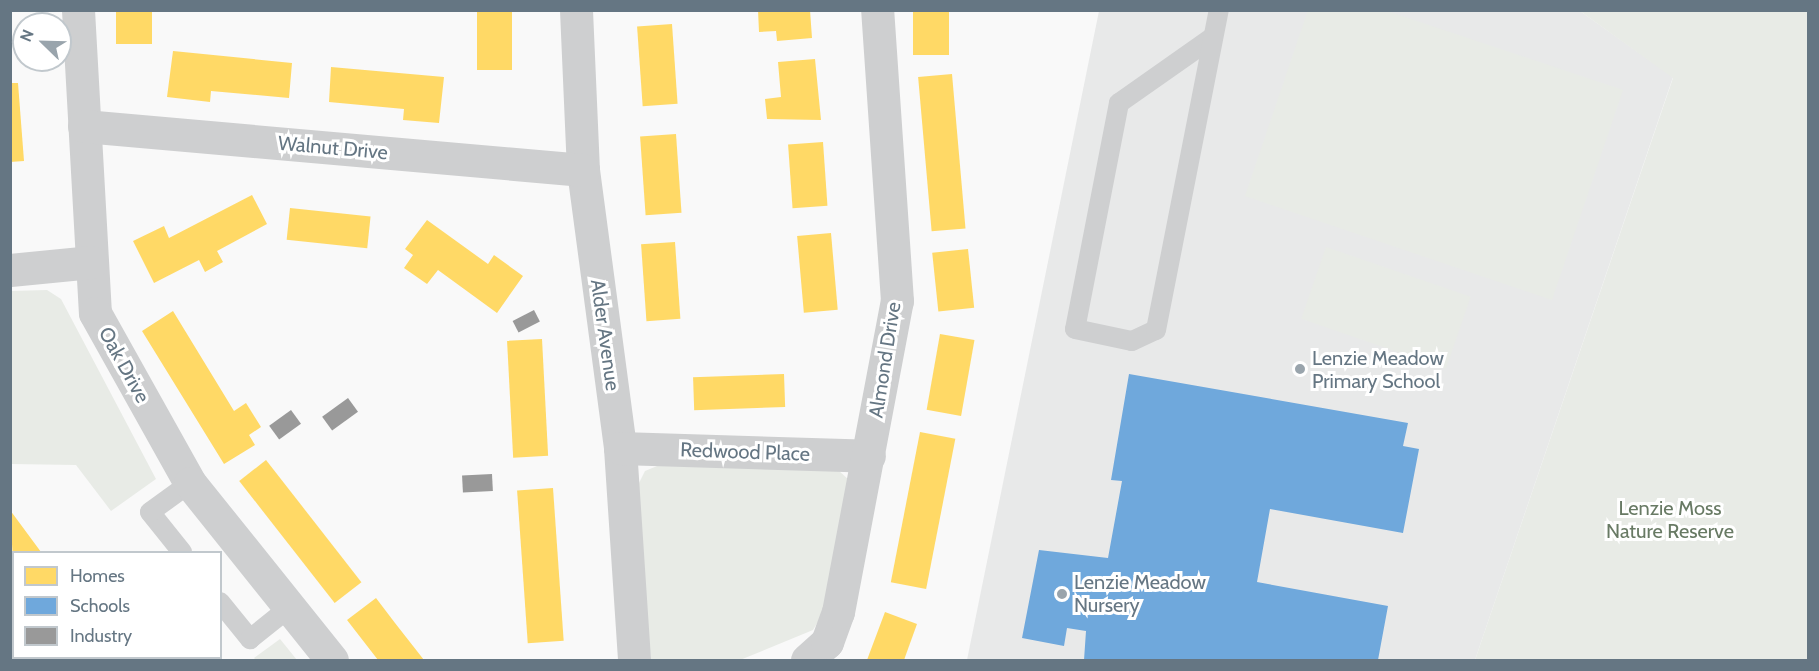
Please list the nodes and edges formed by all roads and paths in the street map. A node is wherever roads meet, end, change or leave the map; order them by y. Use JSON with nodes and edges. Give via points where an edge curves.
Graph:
{"nodes":[{"id":1,"x":78,"y":10,"type":"edge"},
{"id":2,"x":576,"y":10,"type":"edge"},
{"id":3,"x":877,"y":10,"type":"edge"},
{"id":4,"x":1219,"y":10,"type":"edge"},
{"id":5,"x":1213,"y":37,"type":"junction"},
{"id":6,"x":84,"y":126,"type":"junction"},
{"id":7,"x":583,"y":170,"type":"junction"},
{"id":8,"x":92,"y":262,"type":"junction"},
{"id":9,"x":10,"y":270,"type":"edge"},
{"id":10,"x":620,"y":448,"type":"junction"},
{"id":11,"x":869,"y":456,"type":"junction"},
{"id":12,"x":190,"y":483,"type":"junction"},
{"id":13,"x":181,"y":551,"type":"edge"},
{"id":14,"x":222,"y":604,"type":"edge"},
{"id":15,"x":290,"y":607,"type":"junction"},
{"id":16,"x":332,"y":660,"type":"edge"},
{"id":17,"x":634,"y":660,"type":"edge"},
{"id":18,"x":807,"y":660,"type":"edge"}],
"edges":[{"from":1,"to":6,"type":"street","name":"Oak Drive"},
{"from":2,"to":7,"type":"street","name":"Alder Avenue"},
{"from":3,"to":11,"type":"street","name":"Almond Drive","via":[[897,301]]},
{"from":4,"to":5,"type":"lane"},
{"from":5,"to":5,"type":"lane","via":[[1156,330],[1132,341],[1076,329],[1119,103]]},
{"from":6,"to":7,"type":"street","name":"Walnut Drive"},
{"from":6,"to":8,"type":"street","name":"Oak Drive"},
{"from":7,"to":10,"type":"street","name":"Alder Avenue"},
{"from":8,"to":9,"type":"street"},
{"from":8,"to":12,"type":"street","name":"Oak Drive","via":[[95,313]]},
{"from":10,"to":11,"type":"street","name":"Redwood Place"},
{"from":10,"to":17,"type":"street","name":"Alder Avenue"},
{"from":11,"to":18,"type":"street","name":"Almond Drive","via":[[838,612],[827,642]]},
{"from":12,"to":13,"type":"lane","via":[[150,512]]},
{"from":12,"to":15,"type":"street","name":"Oak Drive"},
{"from":14,"to":15,"type":"lane","via":[[250,639]]},
{"from":15,"to":16,"type":"street","name":"Oak Drive"}]}
